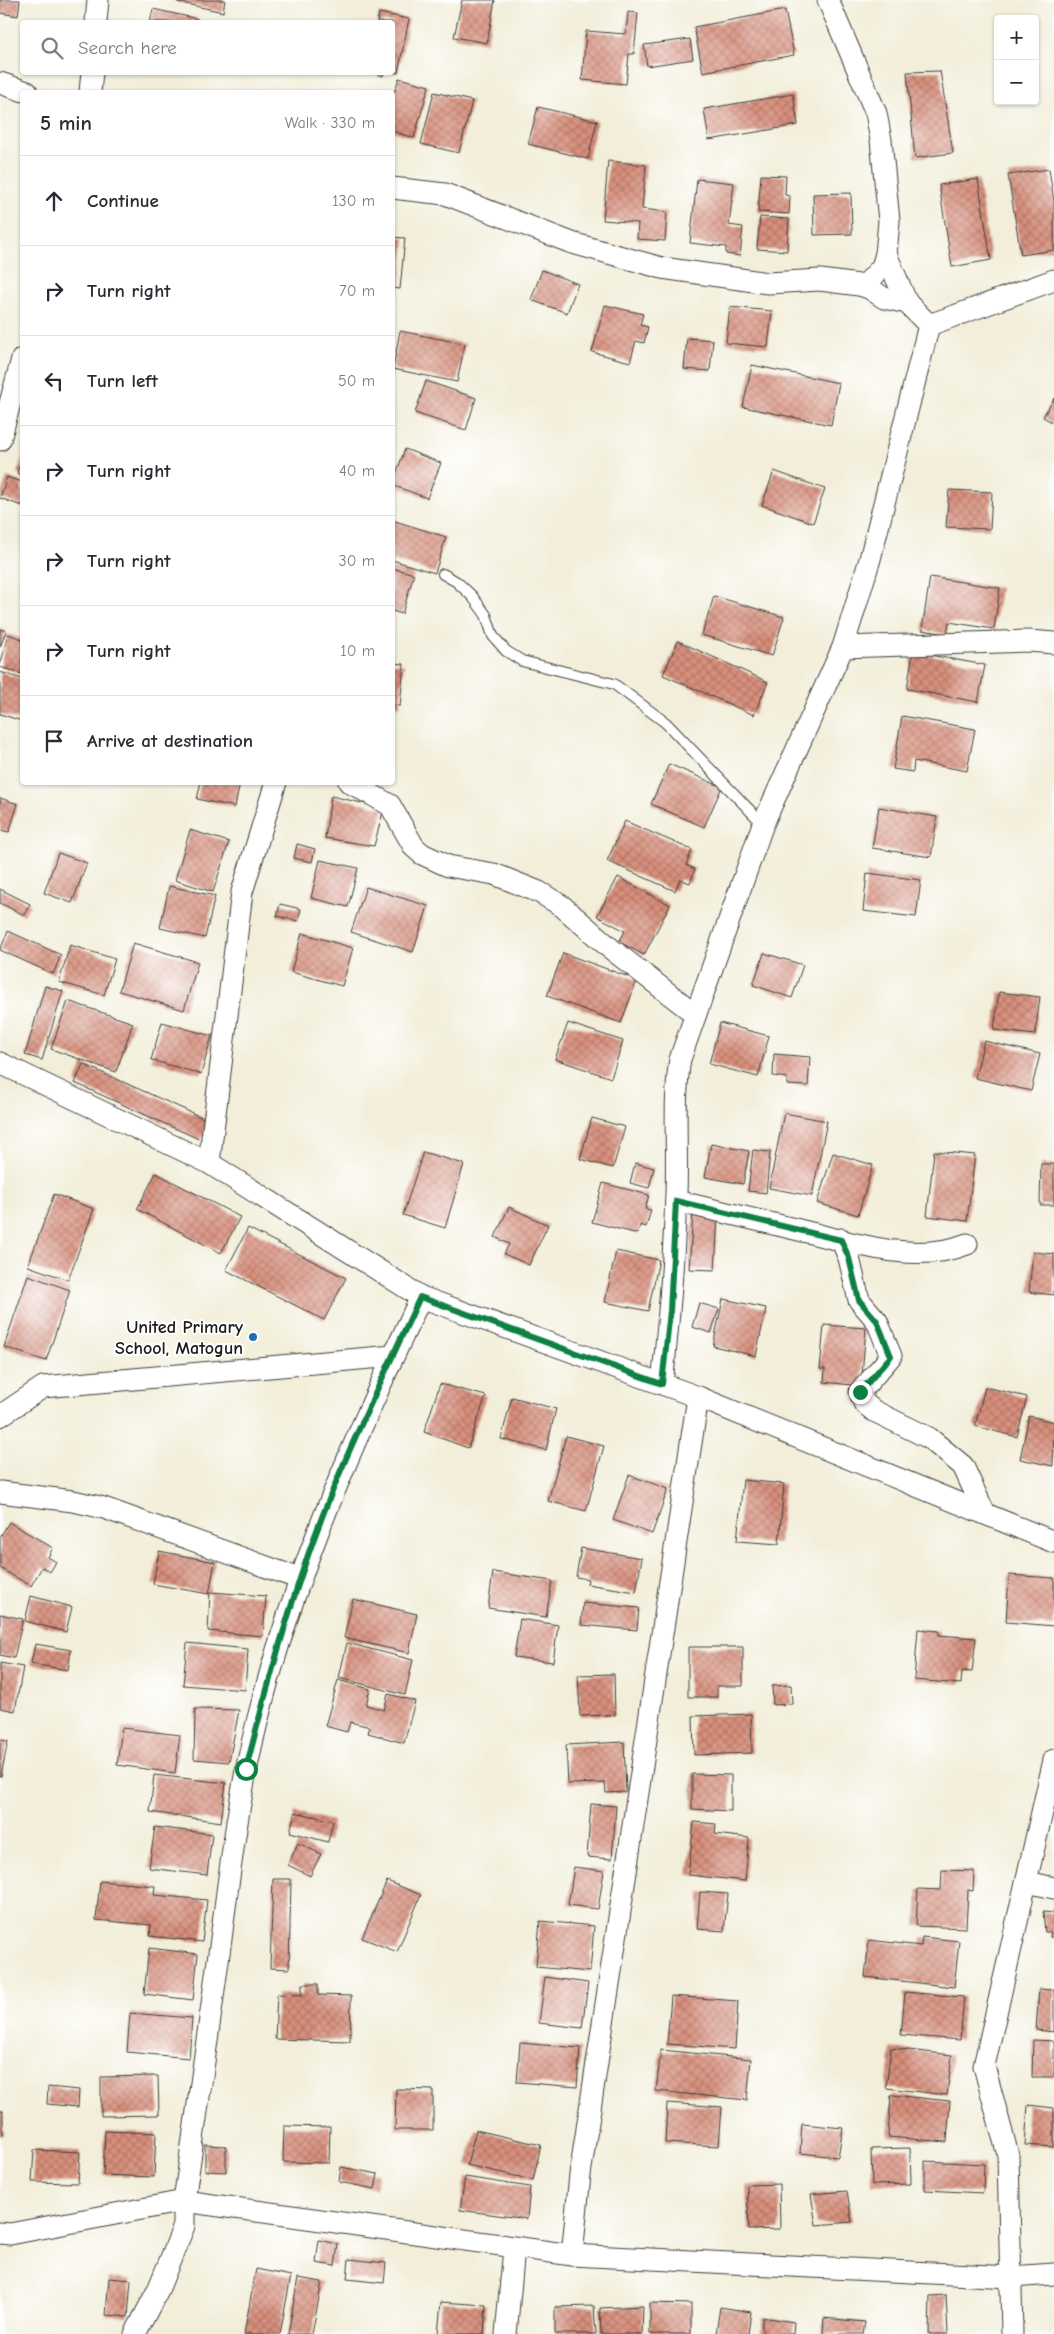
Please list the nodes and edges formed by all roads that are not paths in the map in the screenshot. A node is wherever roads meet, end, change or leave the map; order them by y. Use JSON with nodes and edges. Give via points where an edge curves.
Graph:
{"nodes":[{"id":1,"x":98,"y":0,"type":"edge"},
{"id":2,"x":828,"y":0,"type":"edge"},
{"id":3,"x":96,"y":20,"type":"edge"},
{"id":4,"x":92,"y":75,"type":"edge"},
{"id":5,"x":0,"y":84,"type":"edge"},
{"id":6,"x":20,"y":90,"type":"edge"},
{"id":7,"x":90,"y":90,"type":"edge"},
{"id":8,"x":395,"y":188,"type":"edge"},
{"id":9,"x":886,"y":254,"type":"junction"},
{"id":10,"x":1054,"y":280,"type":"edge"},
{"id":11,"x":869,"y":288,"type":"junction"},
{"id":12,"x":907,"y":303,"type":"junction"},
{"id":13,"x":929,"y":325,"type":"junction"},
{"id":14,"x":20,"y":366,"type":"edge"},
{"id":15,"x":0,"y":440,"type":"edge"},
{"id":16,"x":443,"y":574,"type":"dead end"},
{"id":17,"x":1054,"y":643,"type":"edge"},
{"id":18,"x":843,"y":647,"type":"junction"},
{"id":19,"x":275,"y":785,"type":"edge"},
{"id":20,"x":354,"y":785,"type":"edge"},
{"id":21,"x":763,"y":824,"type":"junction"},
{"id":22,"x":695,"y":1014,"type":"junction"},
{"id":23,"x":0,"y":1063,"type":"edge"},
{"id":24,"x":209,"y":1163,"type":"junction"},
{"id":25,"x":676,"y":1201,"type":"junction"},
{"id":26,"x":841,"y":1240,"type":"junction"},
{"id":27,"x":967,"y":1244,"type":"dead end"},
{"id":28,"x":420,"y":1297,"type":"junction"},
{"id":29,"x":393,"y":1356,"type":"junction"},
{"id":30,"x":662,"y":1384,"type":"junction"},
{"id":31,"x":698,"y":1397,"type":"junction"},
{"id":32,"x":0,"y":1416,"type":"edge"},
{"id":33,"x":0,"y":1492,"type":"edge"},
{"id":34,"x":985,"y":1514,"type":"junction"},
{"id":35,"x":1054,"y":1542,"type":"edge"},
{"id":36,"x":300,"y":1579,"type":"junction"},
{"id":37,"x":1054,"y":1760,"type":"edge"},
{"id":38,"x":1027,"y":1882,"type":"junction"},
{"id":39,"x":1054,"y":1888,"type":"edge"},
{"id":40,"x":184,"y":2201,"type":"junction"},
{"id":41,"x":0,"y":2233,"type":"edge"},
{"id":42,"x":514,"y":2249,"type":"junction"},
{"id":43,"x":572,"y":2255,"type":"junction"},
{"id":44,"x":1054,"y":2274,"type":"edge"},
{"id":45,"x":1011,"y":2277,"type":"junction"},
{"id":46,"x":135,"y":2334,"type":"edge"},
{"id":47,"x":506,"y":2334,"type":"edge"},
{"id":48,"x":1012,"y":2334,"type":"edge"}],
"edges":[{"from":1,"to":3,"type":"street"},
{"from":2,"to":9,"type":"street","via":[[876,113],[889,221]]},
{"from":4,"to":7,"type":"street"},
{"from":5,"to":6,"type":"street"},
{"from":8,"to":11,"type":"street","via":[[444,194],[572,244],[662,268],[768,282],[820,280]]},
{"from":9,"to":11,"type":"street","via":[[882,267],[868,282]]},
{"from":9,"to":12,"type":"street"},
{"from":10,"to":13,"type":"street"},
{"from":11,"to":12,"type":"street","via":[[884,298]]},
{"from":12,"to":13,"type":"street"},
{"from":13,"to":18,"type":"street","via":[[870,559]]},
{"from":14,"to":15,"type":"street"},
{"from":16,"to":21,"type":"lane","via":[[472,596],[486,616],[493,636],[506,651],[522,661],[614,684],[666,723]]},
{"from":17,"to":18,"type":"street","via":[[1029,640]]},
{"from":18,"to":21,"type":"street"},
{"from":19,"to":24,"type":"street","via":[[242,892]]},
{"from":20,"to":22,"type":"street","via":[[390,806],[414,847],[422,854],[448,866],[494,874],[539,892],[562,906]]},
{"from":21,"to":22,"type":"street"},
{"from":22,"to":25,"type":"street","via":[[680,1059],[676,1089]]},
{"from":23,"to":24,"type":"street"},
{"from":24,"to":28,"type":"street"},
{"from":25,"to":26,"type":"street"},
{"from":25,"to":30,"type":"street"},
{"from":26,"to":27,"type":"street","via":[[932,1253],[954,1250]]},
{"from":26,"to":34,"type":"street","via":[[859,1300],[877,1321],[891,1356],[860,1392],[864,1403],[929,1438],[963,1466]]},
{"from":28,"to":29,"type":"street"},
{"from":28,"to":30,"type":"street"},
{"from":29,"to":32,"type":"street","via":[[43,1387]]},
{"from":29,"to":36,"type":"street","via":[[332,1494]]},
{"from":30,"to":31,"type":"street"},
{"from":31,"to":34,"type":"street"},
{"from":31,"to":43,"type":"street","via":[[580,2175]]},
{"from":33,"to":36,"type":"street","via":[[104,1508]]},
{"from":34,"to":35,"type":"street"},
{"from":36,"to":40,"type":"street","via":[[246,1769]]},
{"from":37,"to":38,"type":"street"},
{"from":38,"to":39,"type":"street"},
{"from":38,"to":45,"type":"street","via":[[984,2066],[1008,2155]]},
{"from":40,"to":41,"type":"street","via":[[10,2234]]},
{"from":40,"to":42,"type":"street"},
{"from":40,"to":46,"type":"street","via":[[184,2226],[158,2290]]},
{"from":42,"to":43,"type":"street"},
{"from":42,"to":47,"type":"street"},
{"from":43,"to":45,"type":"street"},
{"from":44,"to":45,"type":"street"},
{"from":45,"to":48,"type":"street"}]}
